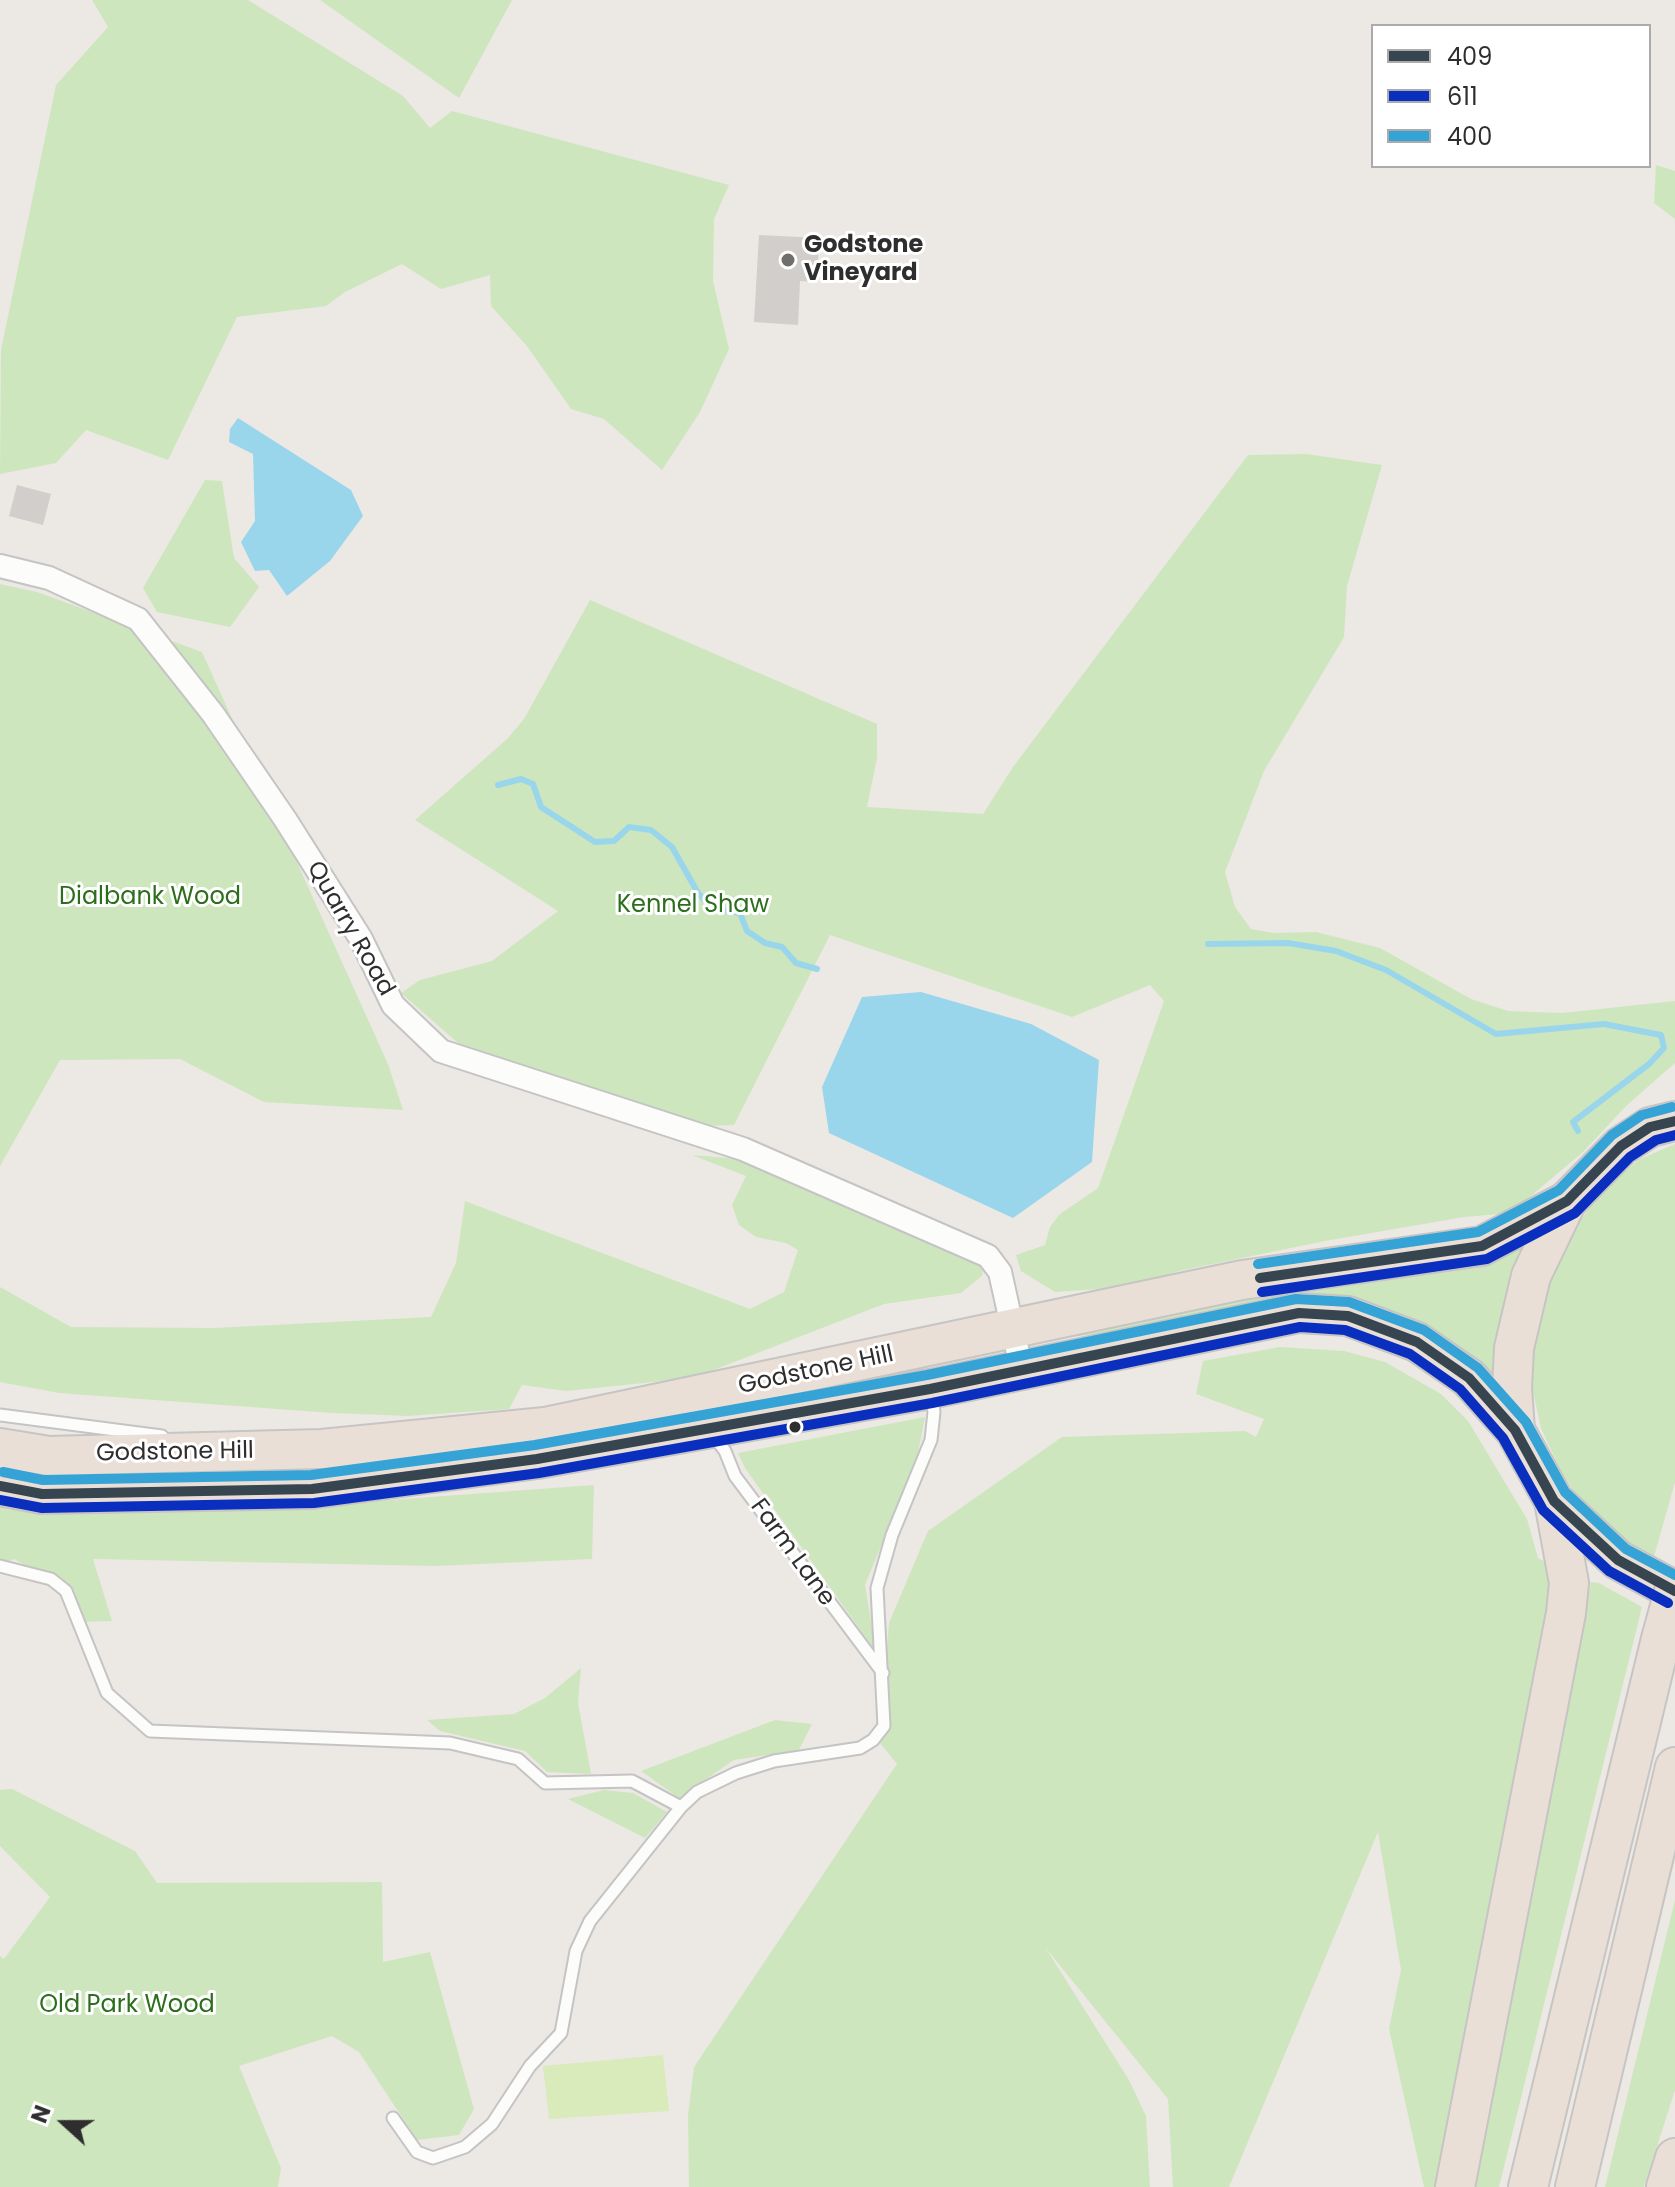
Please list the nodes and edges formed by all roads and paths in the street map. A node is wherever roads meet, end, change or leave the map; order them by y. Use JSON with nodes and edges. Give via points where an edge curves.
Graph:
{"nodes":[{"id":1,"x":0,"y":566,"type":"edge"},
{"id":2,"x":1675,"y":1098,"type":"edge"},
{"id":3,"x":1662,"y":1124,"type":"edge"},
{"id":4,"x":1567,"y":1201,"type":"junction"},
{"id":5,"x":1012,"y":1331,"type":"junction"},
{"id":6,"x":1029,"y":1368,"type":"junction"},
{"id":7,"x":930,"y":1389,"type":"junction"},
{"id":8,"x":0,"y":1415,"type":"edge"},
{"id":9,"x":707,"y":1429,"type":"junction"},
{"id":10,"x":1515,"y":1430,"type":"junction"},
{"id":11,"x":172,"y":1438,"type":"dead end"},
{"id":12,"x":186,"y":1440,"type":"dead end"},
{"id":13,"x":0,"y":1448,"type":"edge"},
{"id":14,"x":227,"y":1452,"type":"junction"},
{"id":15,"x":0,"y":1486,"type":"edge"},
{"id":16,"x":1554,"y":1501,"type":"junction"},
{"id":17,"x":0,"y":1566,"type":"edge"},
{"id":18,"x":1675,"y":1590,"type":"edge"},
{"id":19,"x":884,"y":1673,"type":"junction"},
{"id":20,"x":1675,"y":1767,"type":"edge"},
{"id":21,"x":681,"y":1807,"type":"junction"},
{"id":22,"x":393,"y":2118,"type":"dead end"},
{"id":23,"x":1675,"y":2158,"type":"edge"},
{"id":24,"x":1455,"y":2187,"type":"edge"},
{"id":25,"x":1528,"y":2187,"type":"edge"},
{"id":26,"x":1575,"y":2187,"type":"edge"},
{"id":27,"x":1666,"y":2187,"type":"edge"}],
"edges":[{"from":1,"to":5,"type":"street","name":"Quarry Road","via":[[49,578],[138,619],[213,714],[285,819],[361,939],[393,1005],[441,1051],[743,1149],[988,1256],[1000,1272]]},
{"from":2,"to":3,"type":"highway"},
{"from":3,"to":4,"type":"highway","via":[[1621,1146]]},
{"from":4,"to":5,"type":"highway","name":"Godstone Hill","via":[[1482,1246],[1242,1280]]},
{"from":4,"to":10,"type":"highway","via":[[1538,1254],[1514,1348]]},
{"from":5,"to":6,"type":"street","name":"Quarry Road"},
{"from":5,"to":14,"type":"highway","name":"Godstone Hill","via":[[545,1427],[322,1449]]},
{"from":6,"to":7,"type":"highway","name":"Godstone Hill"},
{"from":6,"to":10,"type":"highway","name":"Godstone Hill","via":[[1255,1320],[1299,1313],[1348,1316],[1417,1342],[1469,1378]]},
{"from":7,"to":9,"type":"highway","name":"Godstone Hill"},
{"from":7,"to":19,"type":"lane","via":[[931,1440],[892,1535],[877,1588]]},
{"from":8,"to":11,"type":"lane"},
{"from":9,"to":15,"type":"highway","name":"Godstone Hill","via":[[537,1459],[312,1489],[42,1494]]},
{"from":9,"to":19,"type":"lane","name":"Farm Lane","via":[[725,1451],[735,1476]]},
{"from":10,"to":16,"type":"highway","name":"Godstone Hill"},
{"from":12,"to":14,"type":"lane"},
{"from":13,"to":14,"type":"highway","name":"Godstone Hill","via":[[49,1456]]},
{"from":16,"to":18,"type":"highway","via":[[1609,1554]]},
{"from":16,"to":24,"type":"highway","via":[[1569,1583],[1566,1613]]},
{"from":17,"to":21,"type":"lane","via":[[51,1579],[66,1591],[107,1693],[150,1731],[450,1743],[518,1759],[545,1783],[632,1781]]},
{"from":18,"to":25,"type":"highway","bridge":true},
{"from":19,"to":21,"type":"lane","via":[[884,1726],[873,1740],[860,1748],[774,1761],[736,1773],[697,1792]]},
{"from":20,"to":26,"type":"highway"},
{"from":21,"to":22,"type":"lane","via":[[590,1921],[576,1951],[561,2033],[530,2066],[492,2124],[465,2147],[433,2158],[417,2152]]},
{"from":23,"to":27,"type":"highway"}]}
